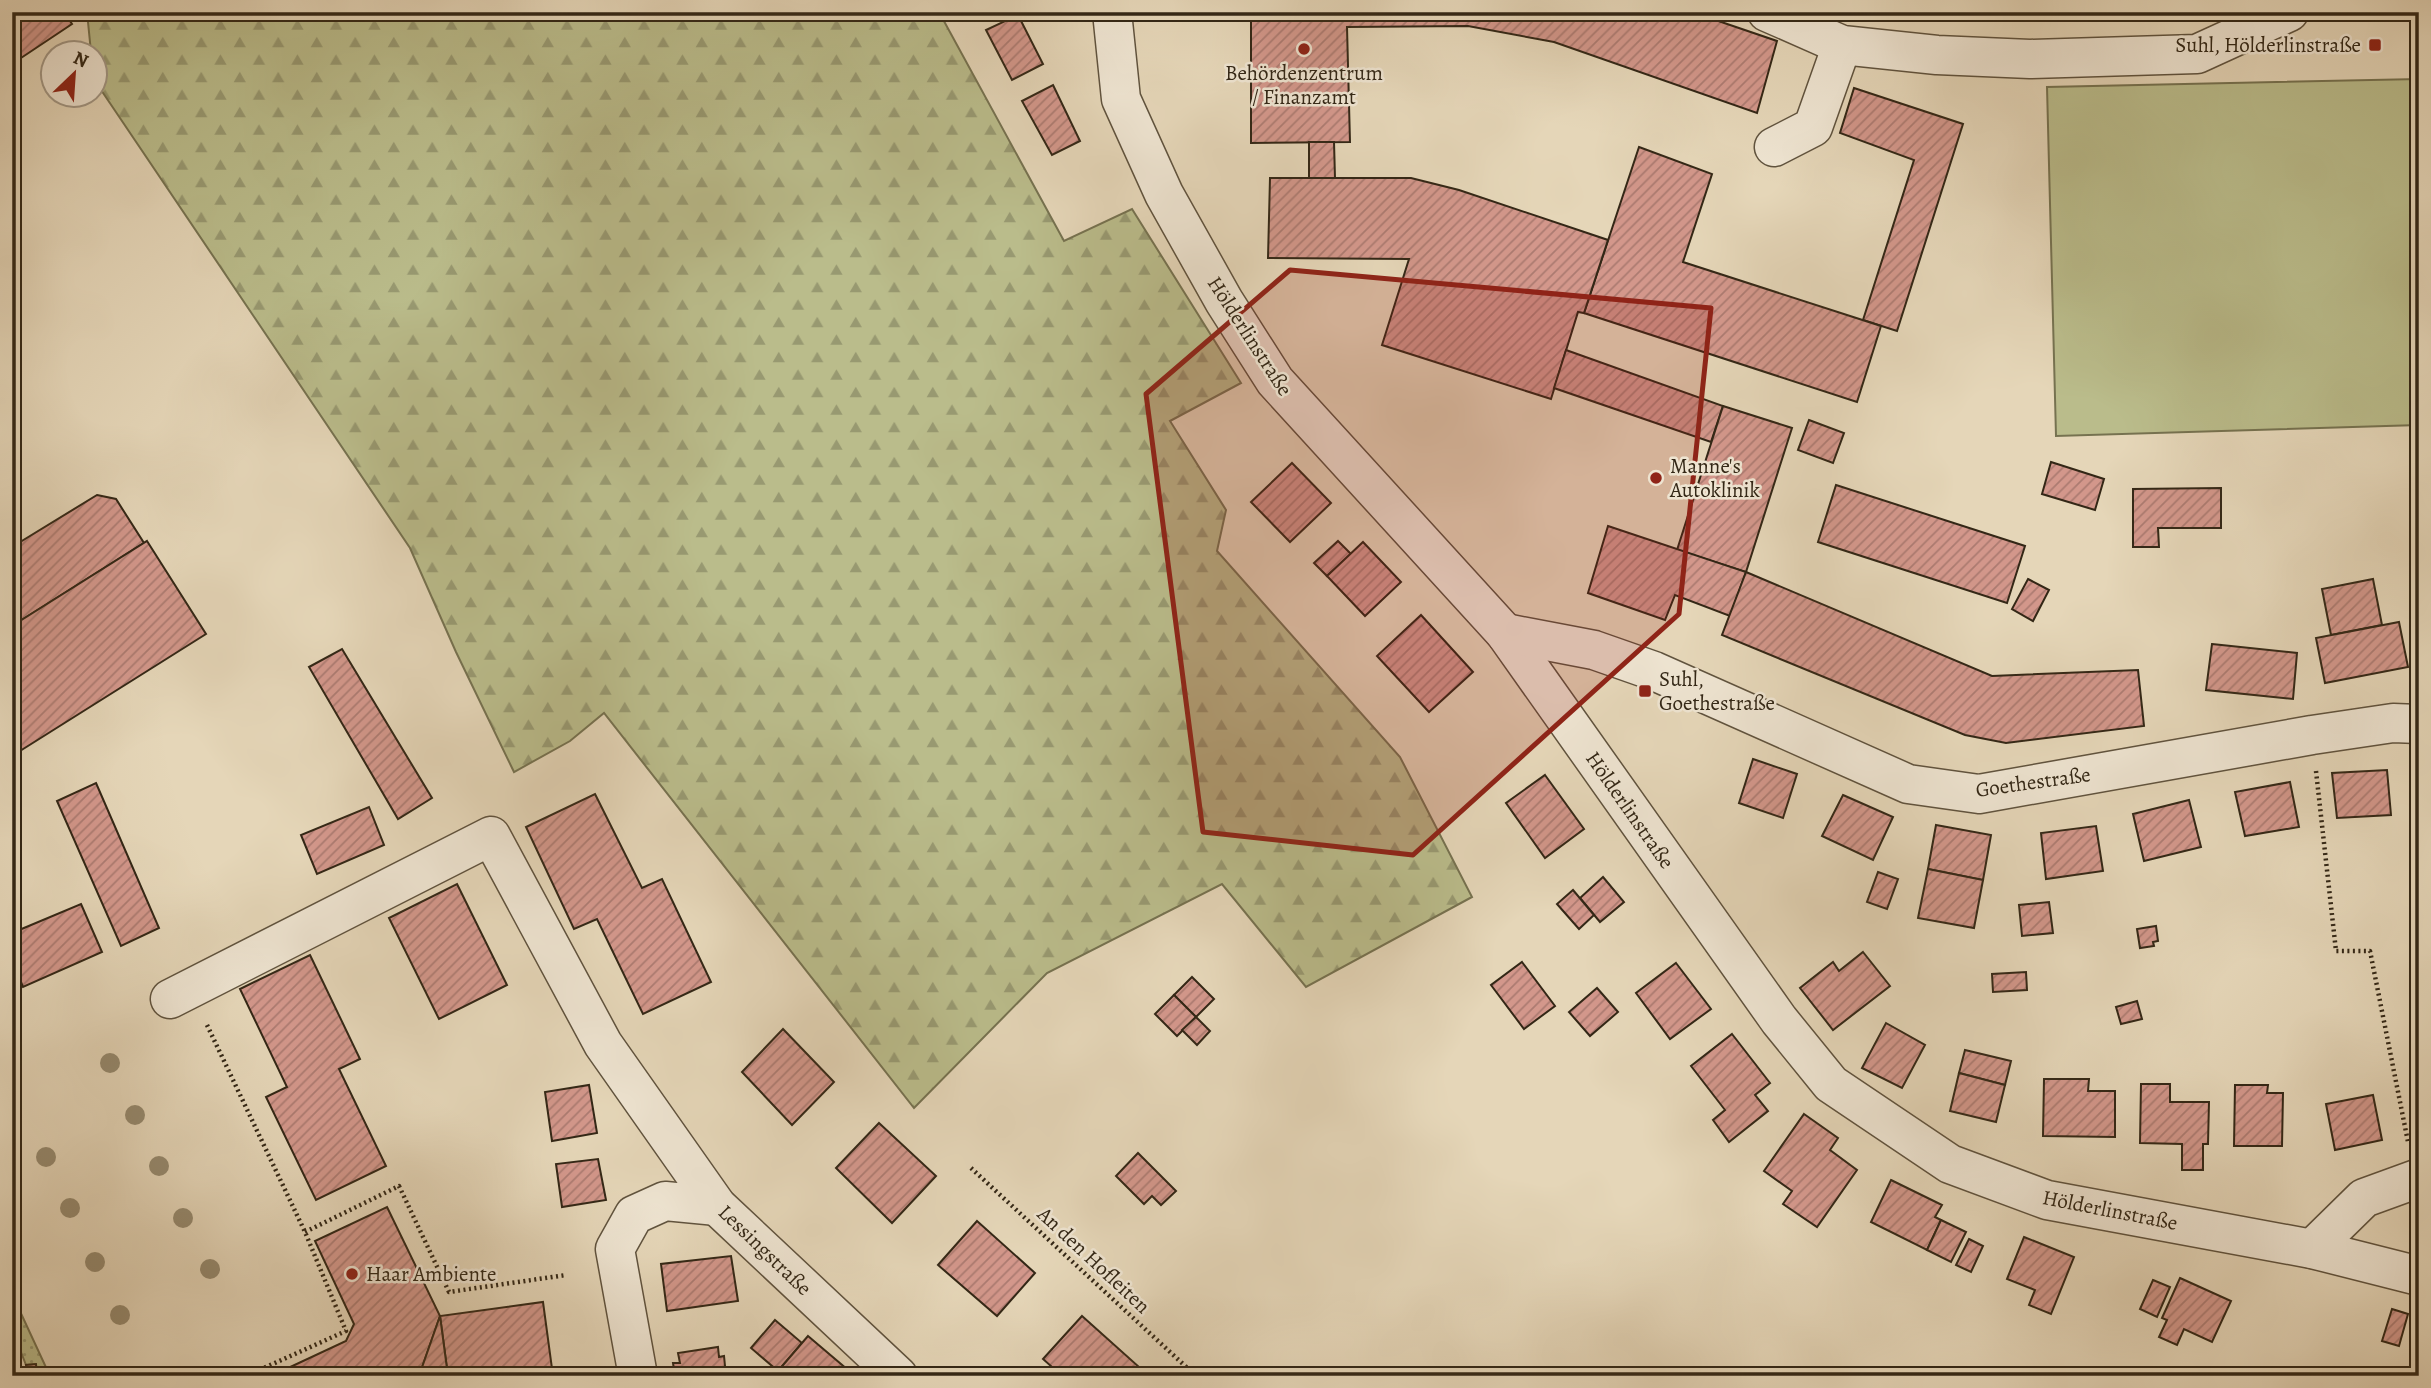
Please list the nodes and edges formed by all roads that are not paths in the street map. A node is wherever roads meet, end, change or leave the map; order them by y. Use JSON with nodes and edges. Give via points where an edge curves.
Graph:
{"nodes":[{"id":1,"x":1112,"y":12,"type":"edge"},
{"id":2,"x":1767,"y":12,"type":"edge"},
{"id":3,"x":2289,"y":12,"type":"edge"},
{"id":4,"x":1842,"y":45,"type":"junction"},
{"id":5,"x":1774,"y":147,"type":"dead end"},
{"id":6,"x":1505,"y":633,"type":"junction"},
{"id":7,"x":2419,"y":724,"type":"edge"},
{"id":8,"x":180,"y":994,"type":"road end"},
{"id":9,"x":2417,"y":1179,"type":"edge"},
{"id":10,"x":717,"y":1206,"type":"junction"},
{"id":11,"x":2312,"y":1249,"type":"junction"},
{"id":12,"x":2419,"y":1276,"type":"edge"},
{"id":13,"x":638,"y":1376,"type":"edge"},
{"id":14,"x":898,"y":1376,"type":"edge"}],
"edges":[{"from":1,"to":6,"type":"street","name":"Hölderlinstraße","via":[[1121,99],[1164,194],[1268,369]]},
{"from":2,"to":4,"type":"street"},
{"from":3,"to":4,"type":"street","via":[[2197,54],[2030,59]]},
{"from":4,"to":5,"type":"street","via":[[1813,127]]},
{"from":6,"to":7,"type":"street","name":"Goethestraße","via":[[1594,650],[1654,671],[1908,784],[1979,794],[2312,735],[2393,723]]},
{"from":6,"to":11,"type":"street","name":"Hölderlinstraße","via":[[1779,1020],[1830,1084],[1950,1164],[2047,1200]]},
{"from":8,"to":10,"type":"street","name":"Lessingstraße","via":[[491,836],[603,1044]]},
{"from":9,"to":11,"type":"street","via":[[2364,1198]]},
{"from":10,"to":13,"type":"street","via":[[665,1201],[634,1215],[615,1249]]},
{"from":10,"to":14,"type":"street","name":"Lessingstraße"},
{"from":11,"to":12,"type":"street","name":"Hölderlinstraße"}]}
